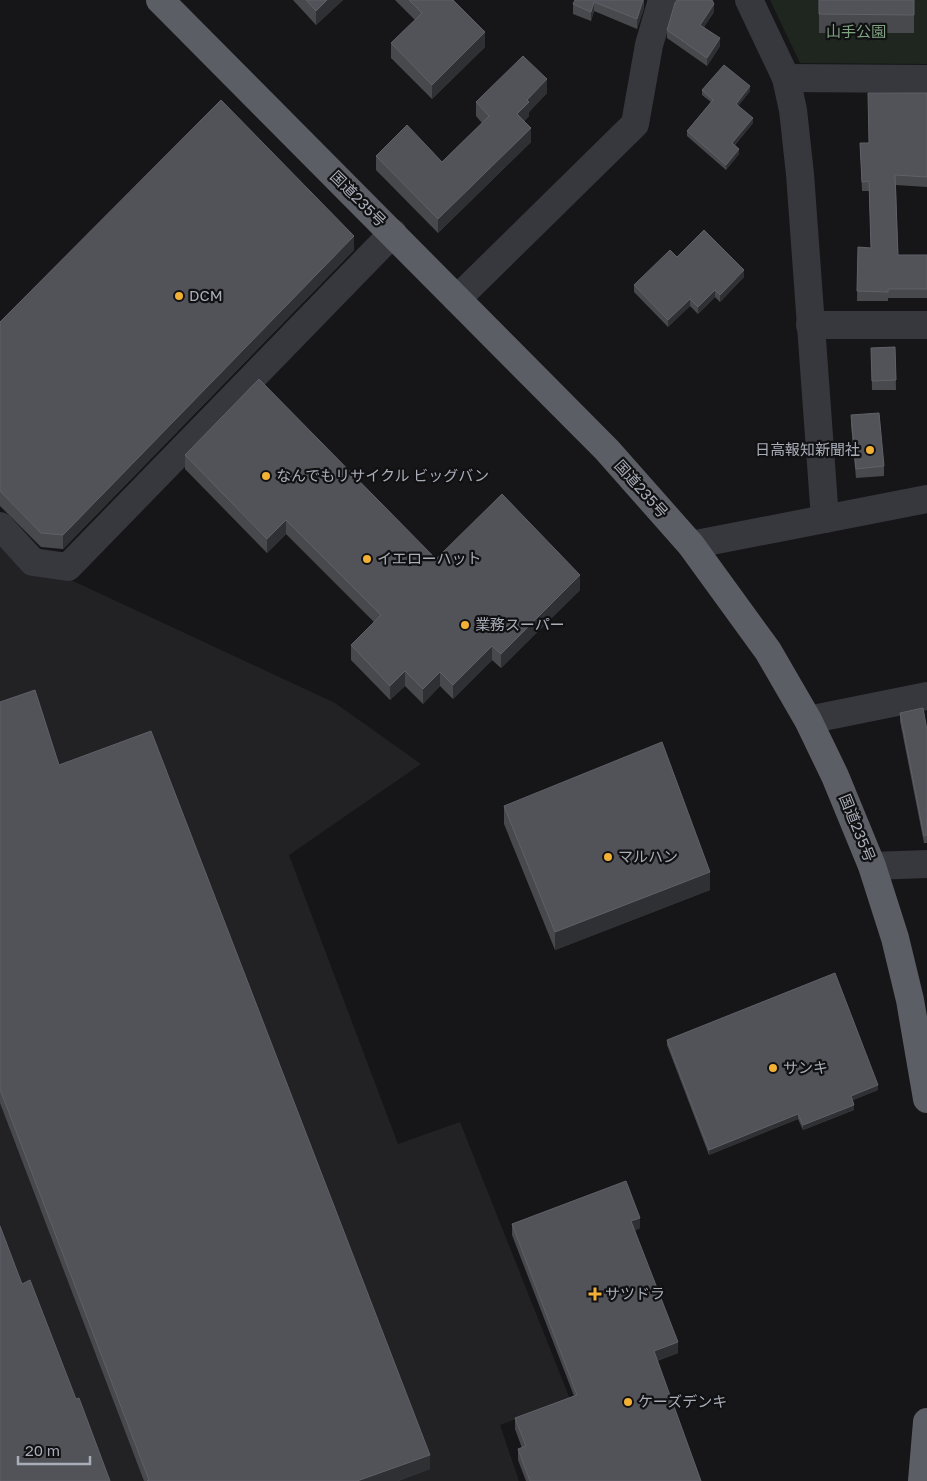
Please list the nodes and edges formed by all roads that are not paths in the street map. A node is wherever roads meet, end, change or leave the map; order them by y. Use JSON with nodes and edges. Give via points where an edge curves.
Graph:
{"nodes":[{"id":1,"x":160,"y":0,"type":"edge"},
{"id":2,"x":662,"y":0,"type":"edge"},
{"id":3,"x":748,"y":0,"type":"edge"},
{"id":4,"x":786,"y":78,"type":"junction"},
{"id":5,"x":927,"y":79,"type":"edge"},
{"id":6,"x":393,"y":234,"type":"junction"},
{"id":7,"x":458,"y":299,"type":"junction"},
{"id":8,"x":810,"y":325,"type":"junction"},
{"id":9,"x":927,"y":325,"type":"edge"},
{"id":10,"x":927,"y":499,"type":"edge"},
{"id":11,"x":825,"y":519,"type":"junction"},
{"id":12,"x":0,"y":526,"type":"edge"},
{"id":13,"x":691,"y":545,"type":"junction"},
{"id":14,"x":927,"y":696,"type":"edge"},
{"id":15,"x":808,"y":720,"type":"junction"},
{"id":16,"x":927,"y":864,"type":"edge"},
{"id":17,"x":872,"y":866,"type":"junction"},
{"id":18,"x":927,"y":1099,"type":"edge"},
{"id":19,"x":927,"y":1422,"type":"edge"},
{"id":20,"x":922,"y":1481,"type":"edge"}],
"edges":[{"from":1,"to":6,"type":"highway","name":"国道235号"},
{"from":2,"to":7,"type":"street","via":[[649,45],[635,124]]},
{"from":3,"to":4,"type":"street"},
{"from":4,"to":5,"type":"street"},
{"from":4,"to":8,"type":"street","via":[[799,165]]},
{"from":6,"to":7,"type":"highway","name":"国道235号"},
{"from":6,"to":12,"type":"street","via":[[68,568],[34,562]]},
{"from":7,"to":13,"type":"highway","name":"国道235号","via":[[607,450]]},
{"from":8,"to":9,"type":"street"},
{"from":8,"to":11,"type":"street"},
{"from":10,"to":11,"type":"street"},
{"from":11,"to":13,"type":"street"},
{"from":13,"to":15,"type":"highway","name":"国道235号","via":[[768,651]]},
{"from":14,"to":15,"type":"street"},
{"from":15,"to":17,"type":"highway","name":"国道235号"},
{"from":16,"to":17,"type":"street"},
{"from":17,"to":18,"type":"highway","name":"国道235号","via":[[910,1000]]},
{"from":19,"to":20,"type":"highway"}]}
